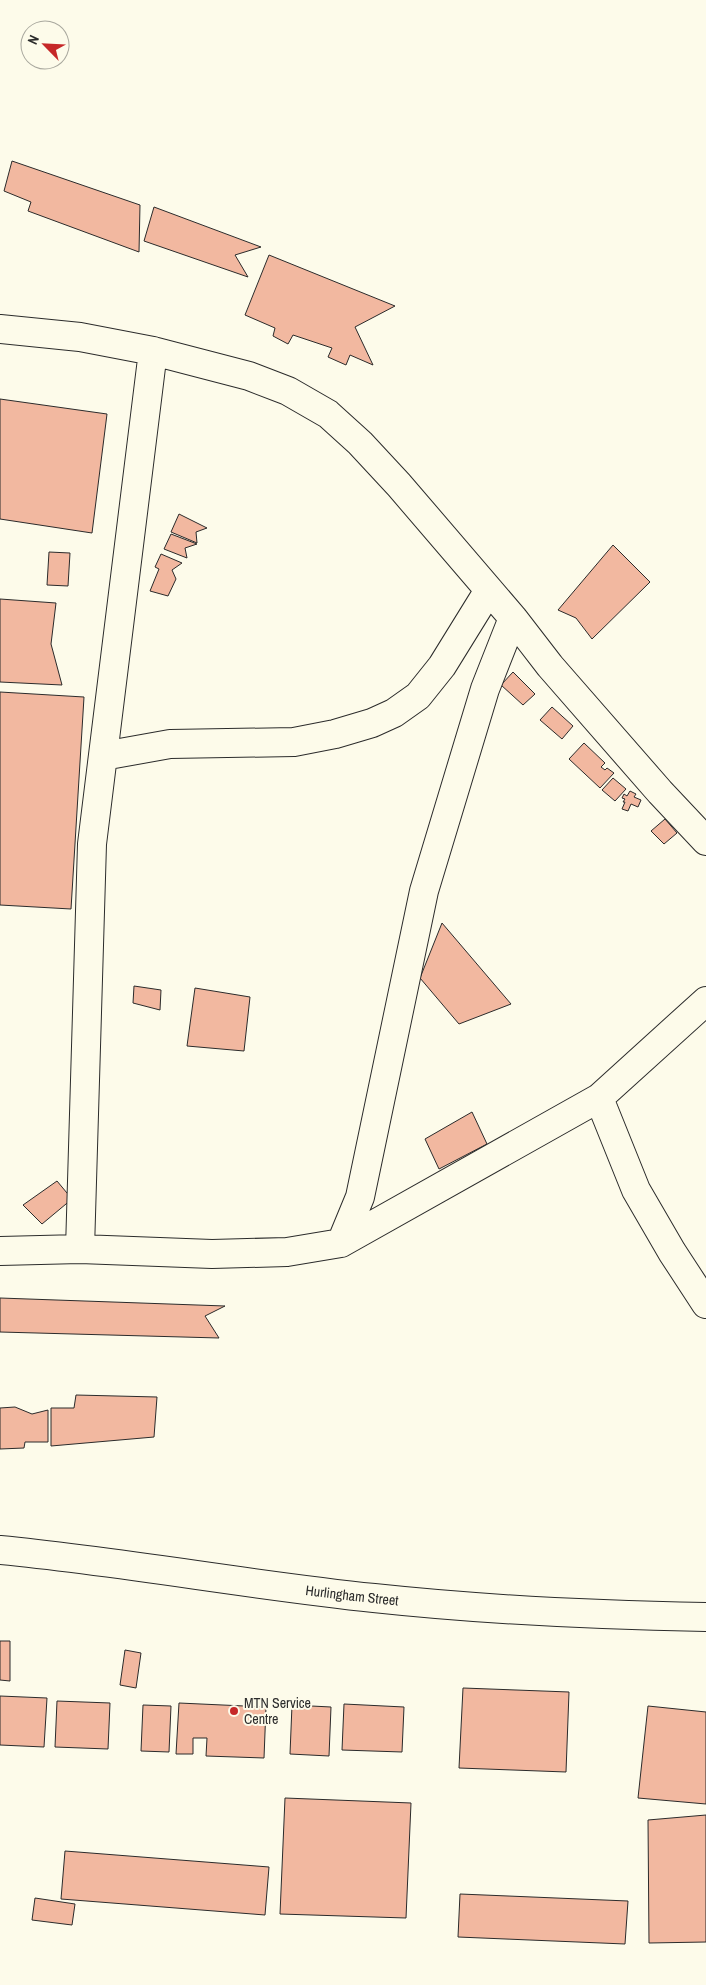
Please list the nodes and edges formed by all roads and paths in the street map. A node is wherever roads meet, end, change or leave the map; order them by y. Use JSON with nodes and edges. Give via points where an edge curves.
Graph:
{"nodes":[{"id":1,"x":0,"y":329,"type":"edge"},
{"id":2,"x":153,"y":351,"type":"junction"},
{"id":3,"x":489,"y":590,"type":"junction"},
{"id":4,"x":514,"y":618,"type":"junction"},
{"id":5,"x":103,"y":756,"type":"junction"},
{"id":6,"x":706,"y":841,"type":"edge"},
{"id":7,"x":706,"y":1001,"type":"edge"},
{"id":8,"x":598,"y":1098,"type":"junction"},
{"id":9,"x":341,"y":1243,"type":"junction"},
{"id":10,"x":80,"y":1250,"type":"junction"},
{"id":11,"x":0,"y":1251,"type":"edge"},
{"id":12,"x":706,"y":1304,"type":"edge"},
{"id":13,"x":0,"y":1550,"type":"edge"},
{"id":14,"x":706,"y":1617,"type":"edge"}],
"edges":[{"from":1,"to":2,"type":"street","via":[[80,337]]},
{"from":2,"to":3,"type":"street","via":[[250,376],[288,391],[328,414],[399,485]]},
{"from":2,"to":5,"type":"street"},
{"from":3,"to":4,"type":"street"},
{"from":3,"to":5,"type":"street","via":[[442,666],[418,696],[394,713],[372,723],[294,742],[170,744]]},
{"from":4,"to":6,"type":"street","via":[[568,686]]},
{"from":4,"to":9,"type":"street","via":[[485,690],[424,891],[360,1197]]},
{"from":5,"to":10,"type":"street","via":[[92,844]]},
{"from":7,"to":8,"type":"street"},
{"from":8,"to":9,"type":"street"},
{"from":8,"to":12,"type":"street","via":[[636,1190]]},
{"from":9,"to":10,"type":"street","via":[[287,1252],[212,1254]]},
{"from":10,"to":11,"type":"street"},
{"from":13,"to":14,"type":"street","name":"Hurlingham Street","via":[[375,1598],[588,1614]]}]}
